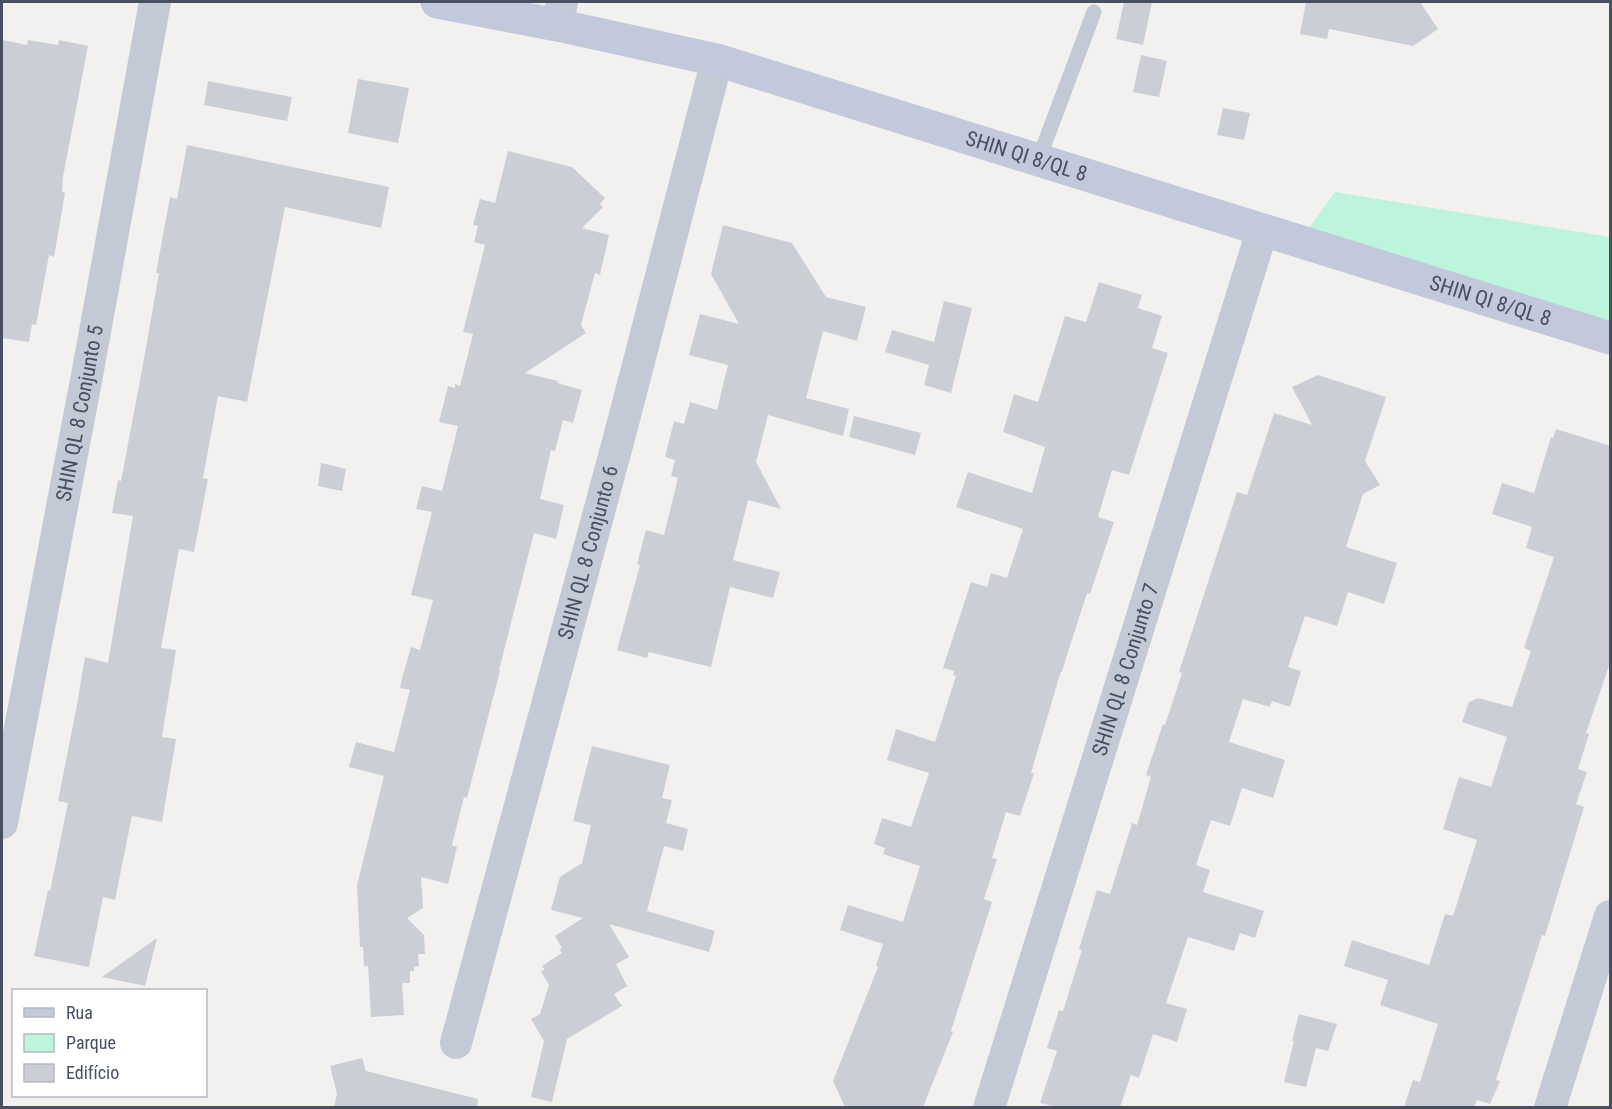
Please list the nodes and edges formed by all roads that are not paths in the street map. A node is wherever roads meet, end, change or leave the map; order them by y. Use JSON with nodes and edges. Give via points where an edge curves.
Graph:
{"nodes":[{"id":1,"x":155,"y":2,"type":"edge"},
{"id":2,"x":436,"y":2,"type":"edge"},
{"id":3,"x":1094,"y":12,"type":"dead end"},
{"id":4,"x":559,"y":13,"type":"edge"},
{"id":5,"x":717,"y":60,"type":"junction"},
{"id":6,"x":1038,"y":161,"type":"junction"},
{"id":7,"x":1262,"y":231,"type":"junction"},
{"id":8,"x":1611,"y":339,"type":"edge"},
{"id":9,"x":2,"y":823,"type":"edge"},
{"id":10,"x":1611,"y":916,"type":"edge"},
{"id":11,"x":456,"y":1043,"type":"dead end"},
{"id":12,"x":989,"y":1107,"type":"edge"},
{"id":13,"x":1550,"y":1107,"type":"edge"}],
"edges":[{"from":1,"to":9,"type":"street","name":"SHIN QL 8 Conjunto 5"},
{"from":2,"to":4,"type":"street","name":"SHIN QI 8/QL 8"},
{"from":3,"to":6,"type":"lane"},
{"from":4,"to":5,"type":"street","name":"SHIN QI 8/QL 8"},
{"from":5,"to":6,"type":"street","name":"SHIN QI 8/QL 8"},
{"from":5,"to":11,"type":"street","name":"SHIN QL 8 Conjunto 6"},
{"from":6,"to":7,"type":"street","name":"SHIN QI 8/QL 8"},
{"from":7,"to":8,"type":"street","name":"SHIN QI 8/QL 8"},
{"from":7,"to":12,"type":"street","name":"SHIN QL 8 Conjunto 7"},
{"from":10,"to":13,"type":"street"}]}
